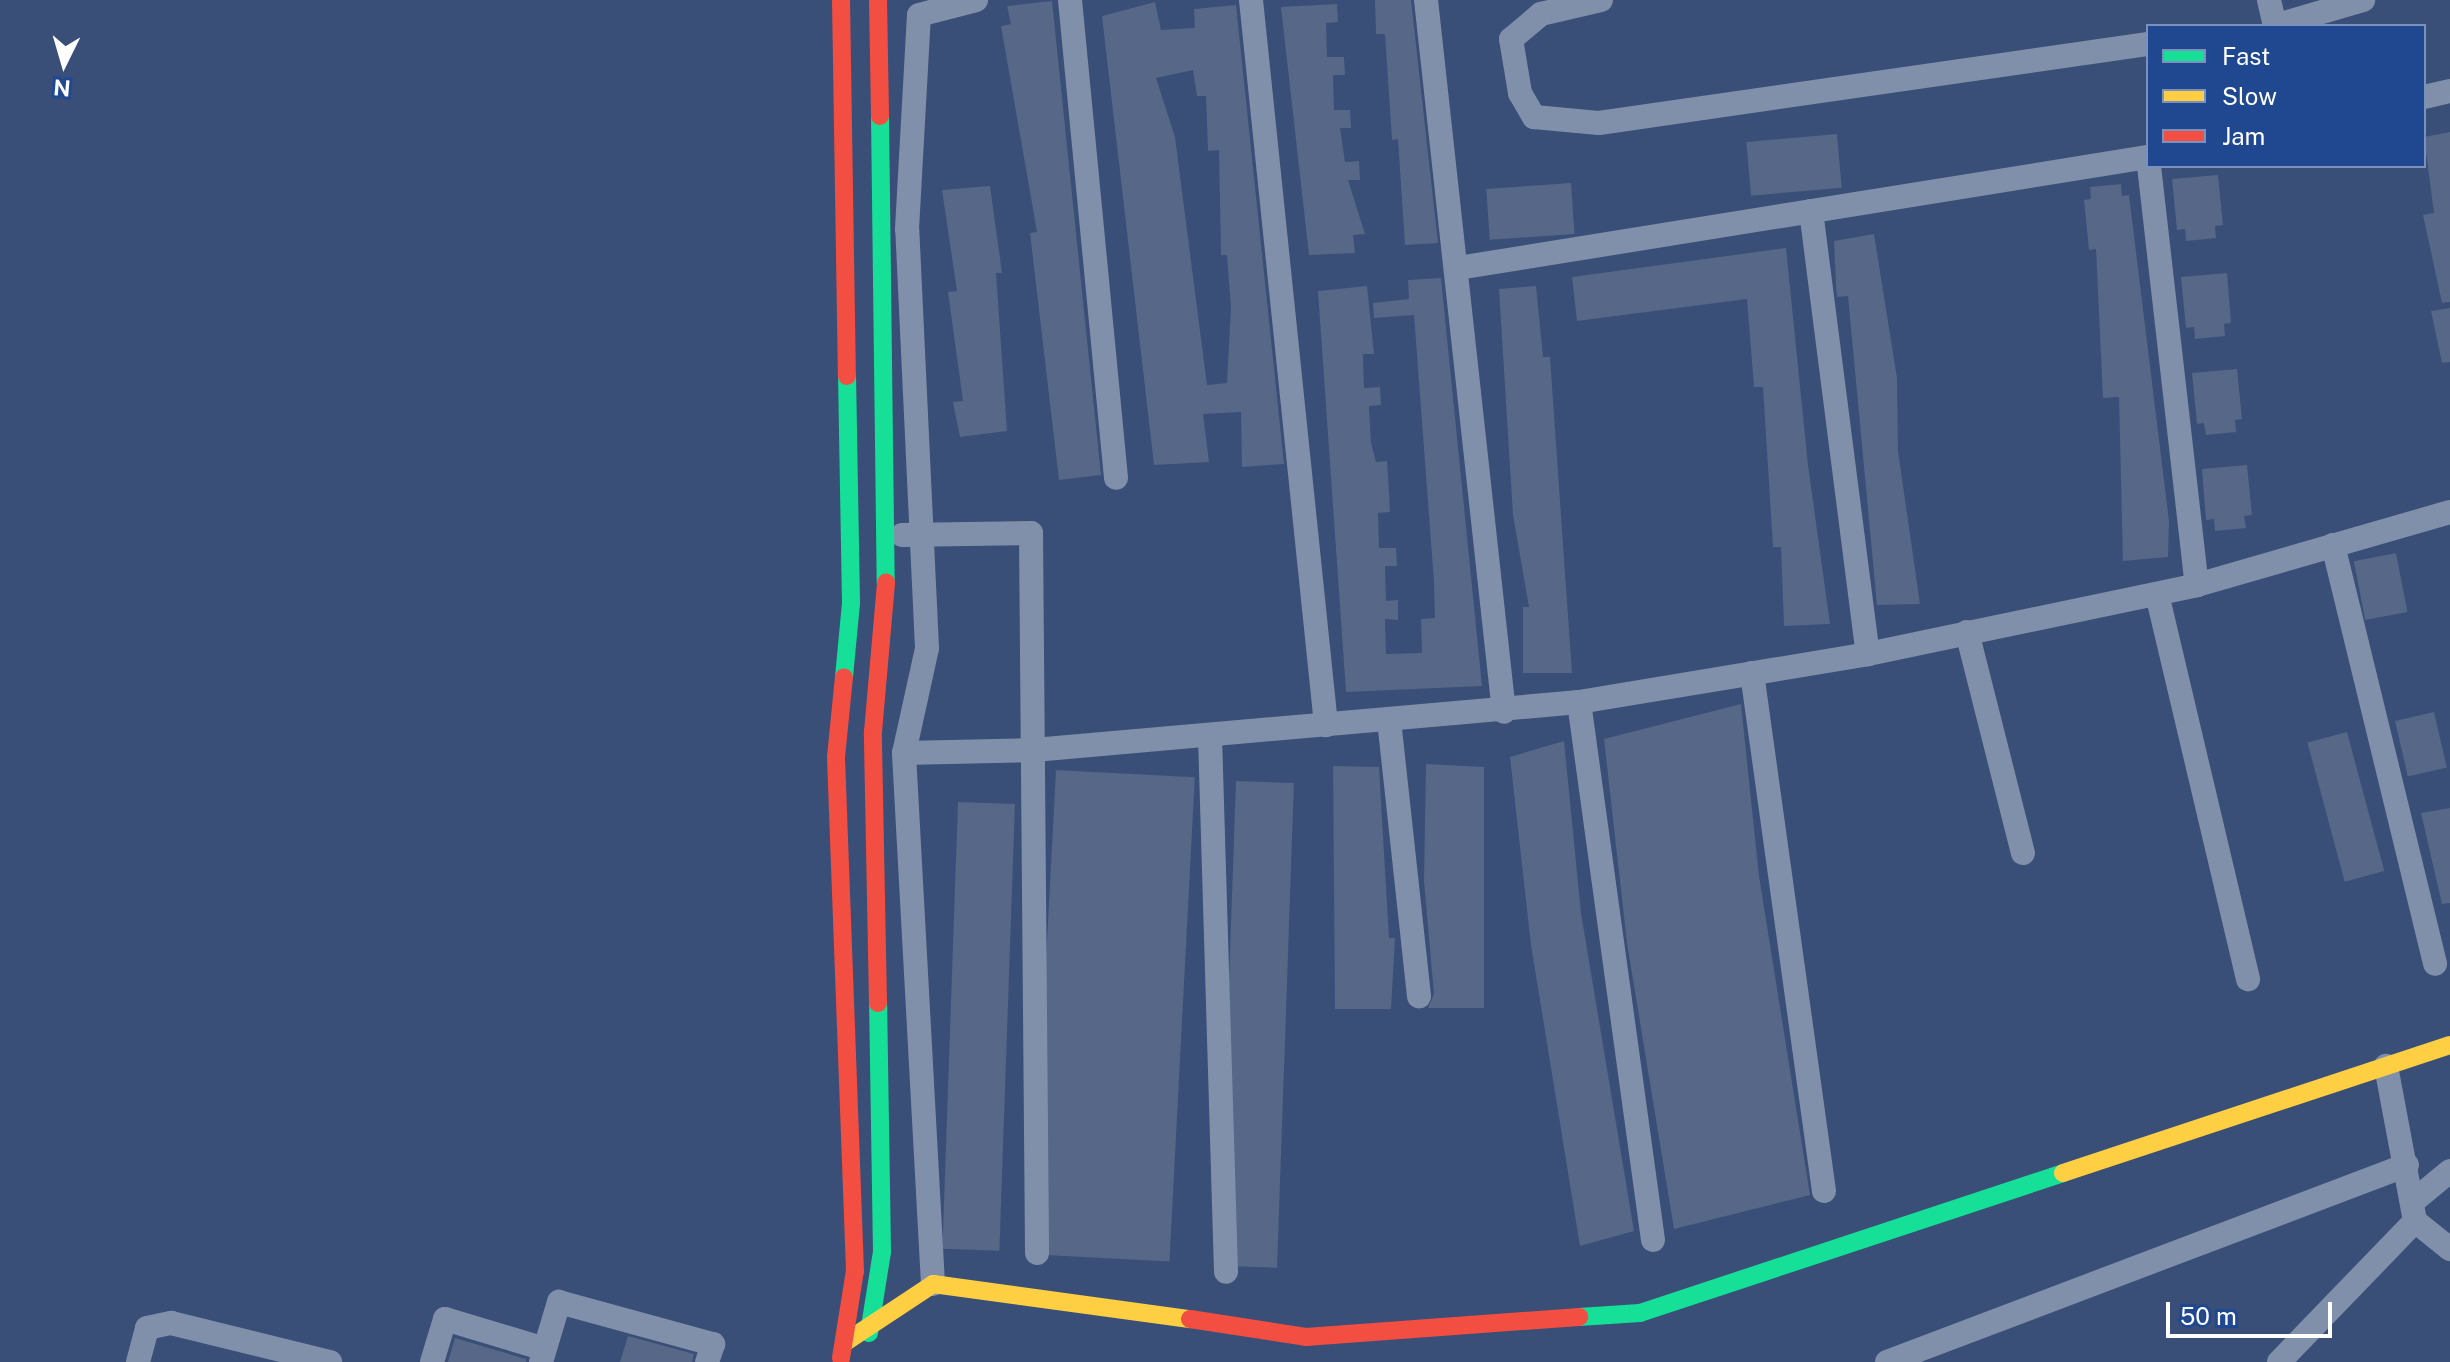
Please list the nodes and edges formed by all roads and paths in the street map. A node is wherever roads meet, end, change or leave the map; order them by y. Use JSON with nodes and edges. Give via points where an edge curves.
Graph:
{"nodes":[{"id":1,"x":841,"y":0,"type":"edge"},
{"id":2,"x":878,"y":0,"type":"edge"},
{"id":3,"x":976,"y":0,"type":"edge"},
{"id":4,"x":1070,"y":0,"type":"edge"},
{"id":5,"x":1251,"y":0,"type":"edge"},
{"id":6,"x":1426,"y":0,"type":"edge"},
{"id":7,"x":1601,"y":0,"type":"edge"},
{"id":8,"x":2269,"y":0,"type":"edge"},
{"id":9,"x":2363,"y":0,"type":"edge"},
{"id":10,"x":2274,"y":24,"type":"edge"},
{"id":11,"x":2281,"y":24,"type":"edge"},
{"id":12,"x":2146,"y":44,"type":"edge"},
{"id":13,"x":2450,"y":91,"type":"edge"},
{"id":14,"x":2426,"y":97,"type":"edge"},
{"id":15,"x":2146,"y":157,"type":"edge"},
{"id":16,"x":2149,"y":168,"type":"edge"},
{"id":17,"x":1811,"y":211,"type":"junction"},
{"id":18,"x":1458,"y":268,"type":"junction"},
{"id":19,"x":1116,"y":478,"type":"dead end"},
{"id":20,"x":2450,"y":512,"type":"edge"},
{"id":21,"x":918,"y":534,"type":"junction"},
{"id":22,"x":885,"y":537,"type":"junction"},
{"id":23,"x":2333,"y":545,"type":"junction"},
{"id":24,"x":2197,"y":585,"type":"junction"},
{"id":25,"x":2157,"y":594,"type":"junction"},
{"id":26,"x":1967,"y":632,"type":"junction"},
{"id":27,"x":1868,"y":654,"type":"junction"},
{"id":28,"x":1752,"y":673,"type":"junction"},
{"id":29,"x":1579,"y":702,"type":"junction"},
{"id":30,"x":1504,"y":712,"type":"junction"},
{"id":31,"x":1389,"y":720,"type":"junction"},
{"id":32,"x":1326,"y":725,"type":"junction"},
{"id":33,"x":1210,"y":736,"type":"junction"},
{"id":34,"x":1034,"y":750,"type":"junction"},
{"id":35,"x":904,"y":753,"type":"junction"},
{"id":36,"x":2023,"y":853,"type":"dead end"},
{"id":37,"x":2435,"y":964,"type":"dead end"},
{"id":38,"x":2248,"y":979,"type":"dead end"},
{"id":39,"x":1419,"y":996,"type":"dead end"},
{"id":40,"x":2450,"y":1045,"type":"edge"},
{"id":41,"x":2386,"y":1066,"type":"junction"},
{"id":42,"x":2407,"y":1165,"type":"junction"},
{"id":43,"x":2450,"y":1171,"type":"edge"},
{"id":44,"x":1824,"y":1191,"type":"dead end"},
{"id":45,"x":2416,"y":1210,"type":"junction"},
{"id":46,"x":1653,"y":1240,"type":"dead end"},
{"id":47,"x":2450,"y":1249,"type":"edge"},
{"id":48,"x":1037,"y":1253,"type":"dead end"},
{"id":49,"x":1226,"y":1272,"type":"dead end"},
{"id":50,"x":933,"y":1284,"type":"junction"},
{"id":51,"x":871,"y":1326,"type":"junction"},
{"id":52,"x":844,"y":1343,"type":"junction"},
{"id":53,"x":543,"y":1356,"type":"edge"},
{"id":54,"x":138,"y":1362,"type":"edge"},
{"id":55,"x":330,"y":1362,"type":"edge"},
{"id":56,"x":432,"y":1362,"type":"edge"},
{"id":57,"x":707,"y":1362,"type":"edge"},
{"id":58,"x":840,"y":1362,"type":"edge"},
{"id":59,"x":863,"y":1362,"type":"edge"},
{"id":60,"x":1887,"y":1362,"type":"edge"},
{"id":61,"x":2279,"y":1362,"type":"edge"}],
"edges":[{"from":1,"to":52,"type":"street","via":[[851,603],[836,757],[855,1271]]},
{"from":2,"to":22,"type":"street"},
{"from":3,"to":21,"type":"street","via":[[919,15],[907,229]]},
{"from":4,"to":19,"type":"street"},
{"from":5,"to":32,"type":"street"},
{"from":6,"to":18,"type":"street"},
{"from":7,"to":12,"type":"street","via":[[1541,14],[1511,39],[1520,93],[1534,117],[1599,123]]},
{"from":8,"to":10,"type":"street"},
{"from":9,"to":11,"type":"street"},
{"from":13,"to":14,"type":"street"},
{"from":15,"to":17,"type":"street"},
{"from":16,"to":24,"type":"street"},
{"from":17,"to":18,"type":"street"},
{"from":17,"to":27,"type":"street"},
{"from":18,"to":30,"type":"street"},
{"from":20,"to":23,"type":"street"},
{"from":21,"to":22,"type":"street"},
{"from":21,"to":34,"type":"street","via":[[1031,533]]},
{"from":21,"to":35,"type":"street","via":[[927,648]]},
{"from":22,"to":51,"type":"street","via":[[873,745],[882,1252]]},
{"from":23,"to":24,"type":"street"},
{"from":23,"to":37,"type":"street"},
{"from":24,"to":25,"type":"street"},
{"from":25,"to":26,"type":"street"},
{"from":25,"to":38,"type":"street"},
{"from":26,"to":27,"type":"street"},
{"from":26,"to":36,"type":"street"},
{"from":27,"to":28,"type":"street"},
{"from":28,"to":29,"type":"street"},
{"from":28,"to":44,"type":"street"},
{"from":29,"to":30,"type":"street"},
{"from":29,"to":46,"type":"street"},
{"from":30,"to":31,"type":"street"},
{"from":31,"to":32,"type":"street"},
{"from":31,"to":39,"type":"street"},
{"from":32,"to":33,"type":"street"},
{"from":33,"to":34,"type":"street"},
{"from":33,"to":49,"type":"street"},
{"from":34,"to":35,"type":"street"},
{"from":34,"to":48,"type":"street"},
{"from":35,"to":50,"type":"street"},
{"from":40,"to":41,"type":"street"},
{"from":41,"to":42,"type":"street"},
{"from":41,"to":50,"type":"street","via":[[1640,1313],[1306,1337],[1008,1289]]},
{"from":42,"to":45,"type":"street"},
{"from":42,"to":60,"type":"street"},
{"from":43,"to":45,"type":"street"},
{"from":45,"to":47,"type":"street"},
{"from":45,"to":61,"type":"street"},
{"from":50,"to":51,"type":"street"},
{"from":51,"to":52,"type":"street"},
{"from":51,"to":59,"type":"street"},
{"from":52,"to":58,"type":"street"},
{"from":53,"to":56,"type":"street","via":[[445,1319]]},
{"from":53,"to":57,"type":"street","via":[[559,1302],[713,1344]]},
{"from":54,"to":55,"type":"street","via":[[147,1328],[171,1323]]}]}
